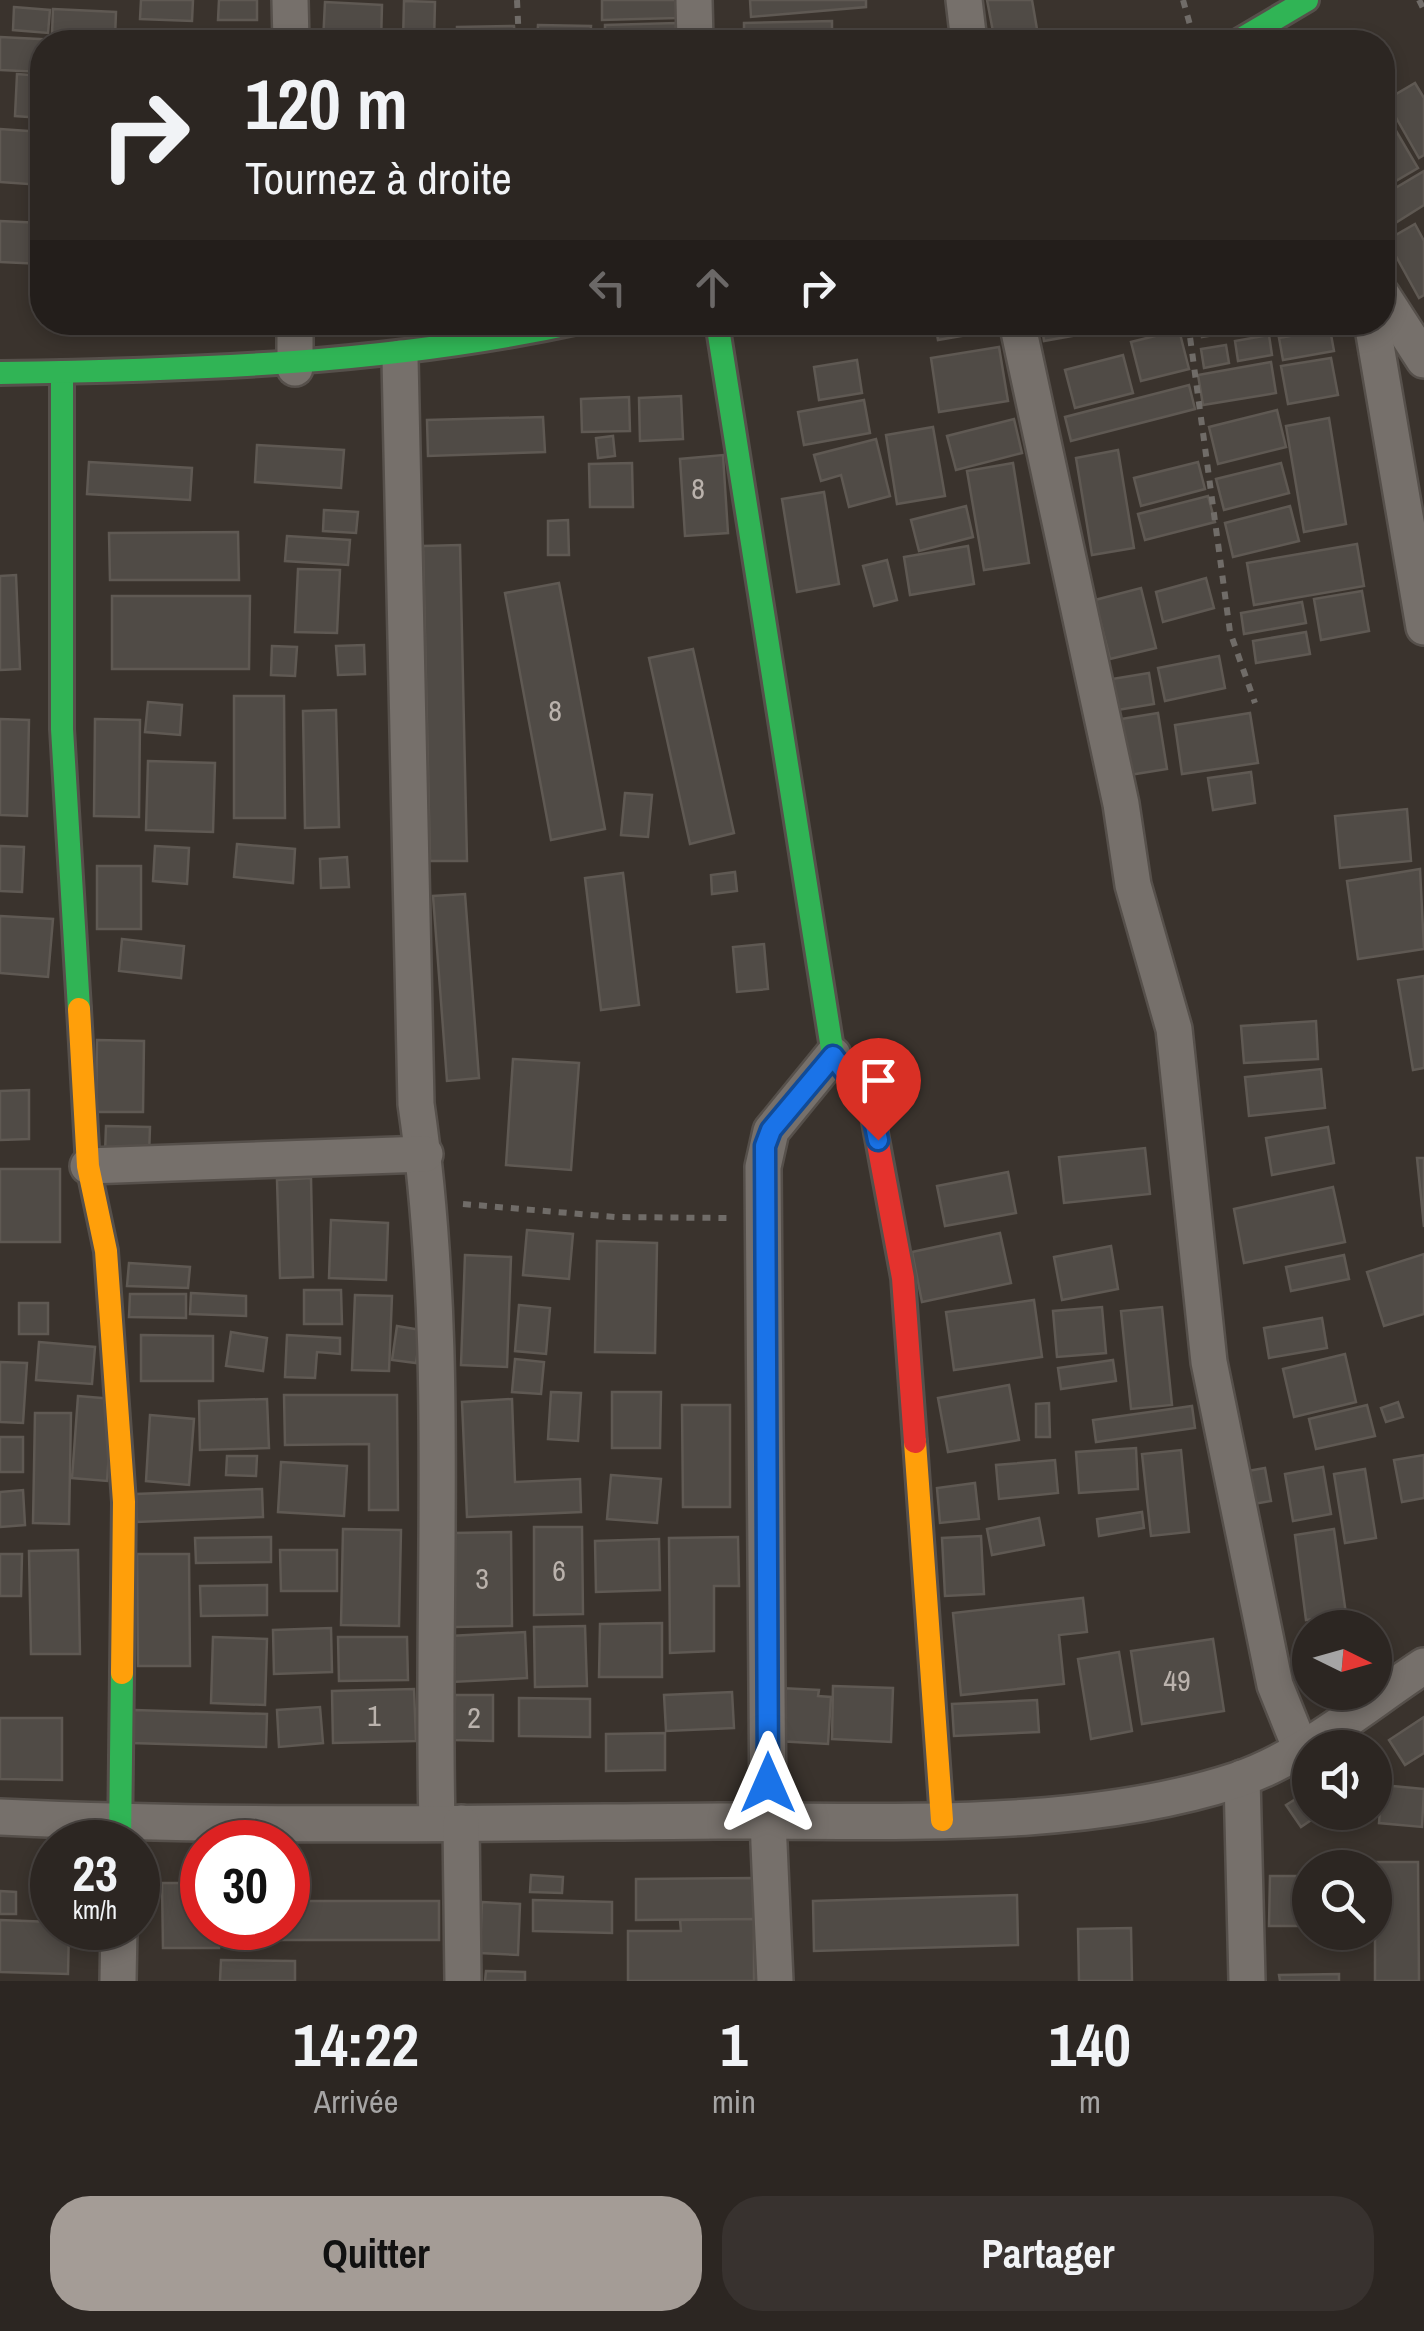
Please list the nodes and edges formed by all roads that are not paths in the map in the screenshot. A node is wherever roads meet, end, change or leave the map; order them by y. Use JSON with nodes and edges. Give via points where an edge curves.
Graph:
{"nodes":[{"id":1,"x":290,"y":0,"type":"edge"},
{"id":2,"x":694,"y":0,"type":"edge"},
{"id":3,"x":964,"y":0,"type":"edge"},
{"id":4,"x":1307,"y":0,"type":"edge"},
{"id":5,"x":291,"y":30,"type":"edge"},
{"id":6,"x":694,"y":30,"type":"edge"},
{"id":7,"x":968,"y":30,"type":"edge"},
{"id":8,"x":1264,"y":30,"type":"edge"},
{"id":9,"x":1395,"y":315,"type":"edge"},
{"id":10,"x":295,"y":335,"type":"edge"},
{"id":11,"x":514,"y":335,"type":"edge"},
{"id":12,"x":720,"y":335,"type":"edge"},
{"id":13,"x":1020,"y":335,"type":"edge"},
{"id":14,"x":1374,"y":335,"type":"edge"},
{"id":15,"x":400,"y":358,"type":"junction"},
{"id":16,"x":1424,"y":360,"type":"edge"},
{"id":17,"x":295,"y":368,"type":"junction"},
{"id":18,"x":62,"y":372,"type":"junction"},
{"id":19,"x":0,"y":373,"type":"edge"},
{"id":20,"x":1424,"y":627,"type":"edge"},
{"id":21,"x":833,"y":1056,"type":"junction"},
{"id":22,"x":425,"y":1154,"type":"junction"},
{"id":23,"x":88,"y":1166,"type":"junction"},
{"id":24,"x":1424,"y":1666,"type":"edge"},
{"id":25,"x":1293,"y":1730,"type":"edge"},
{"id":26,"x":1326,"y":1730,"type":"edge"},
{"id":27,"x":1292,"y":1751,"type":"edge"},
{"id":28,"x":1242,"y":1778,"type":"junction"},
{"id":29,"x":0,"y":1817,"type":"edge"},
{"id":30,"x":120,"y":1820,"type":"edge"},
{"id":31,"x":942,"y":1820,"type":"junction"},
{"id":32,"x":30,"y":1821,"type":"edge"},
{"id":33,"x":768,"y":1821,"type":"junction"},
{"id":34,"x":449,"y":1824,"type":"junction"},
{"id":35,"x":160,"y":1831,"type":"edge"},
{"id":36,"x":118,"y":1950,"type":"edge"},
{"id":37,"x":118,"y":1981,"type":"edge"},
{"id":38,"x":462,"y":1981,"type":"edge"},
{"id":39,"x":776,"y":1981,"type":"edge"},
{"id":40,"x":1247,"y":1981,"type":"edge"}],
"edges":[{"from":1,"to":5,"type":"street"},
{"from":2,"to":6,"type":"street"},
{"from":3,"to":7,"type":"street"},
{"from":4,"to":8,"type":"street"},
{"from":9,"to":16,"type":"street"},
{"from":10,"to":17,"type":"street"},
{"from":11,"to":15,"type":"street"},
{"from":12,"to":21,"type":"street"},
{"from":13,"to":25,"type":"street","via":[[1133,885],[1174,1029],[1208,1362],[1275,1685]]},
{"from":14,"to":20,"type":"street"},
{"from":15,"to":17,"type":"street"},
{"from":15,"to":22,"type":"street","via":[[415,1085]]},
{"from":17,"to":18,"type":"street"},
{"from":18,"to":19,"type":"street"},
{"from":18,"to":23,"type":"street","via":[[62,729]]},
{"from":21,"to":31,"type":"street","via":[[871,1106],[902,1278]]},
{"from":21,"to":33,"type":"street","via":[[771,1130],[763,1168]]},
{"from":22,"to":23,"type":"street"},
{"from":22,"to":34,"type":"street"},
{"from":23,"to":30,"type":"street","via":[[106,1251],[124,1502]]},
{"from":24,"to":26,"type":"street"},
{"from":27,"to":28,"type":"street"},
{"from":28,"to":31,"type":"street","via":[[1122,1807]]},
{"from":28,"to":40,"type":"street"},
{"from":29,"to":32,"type":"street"},
{"from":31,"to":33,"type":"street"},
{"from":33,"to":34,"type":"street"},
{"from":33,"to":39,"type":"street"},
{"from":34,"to":35,"type":"street"},
{"from":34,"to":38,"type":"street"},
{"from":36,"to":37,"type":"street"}]}
